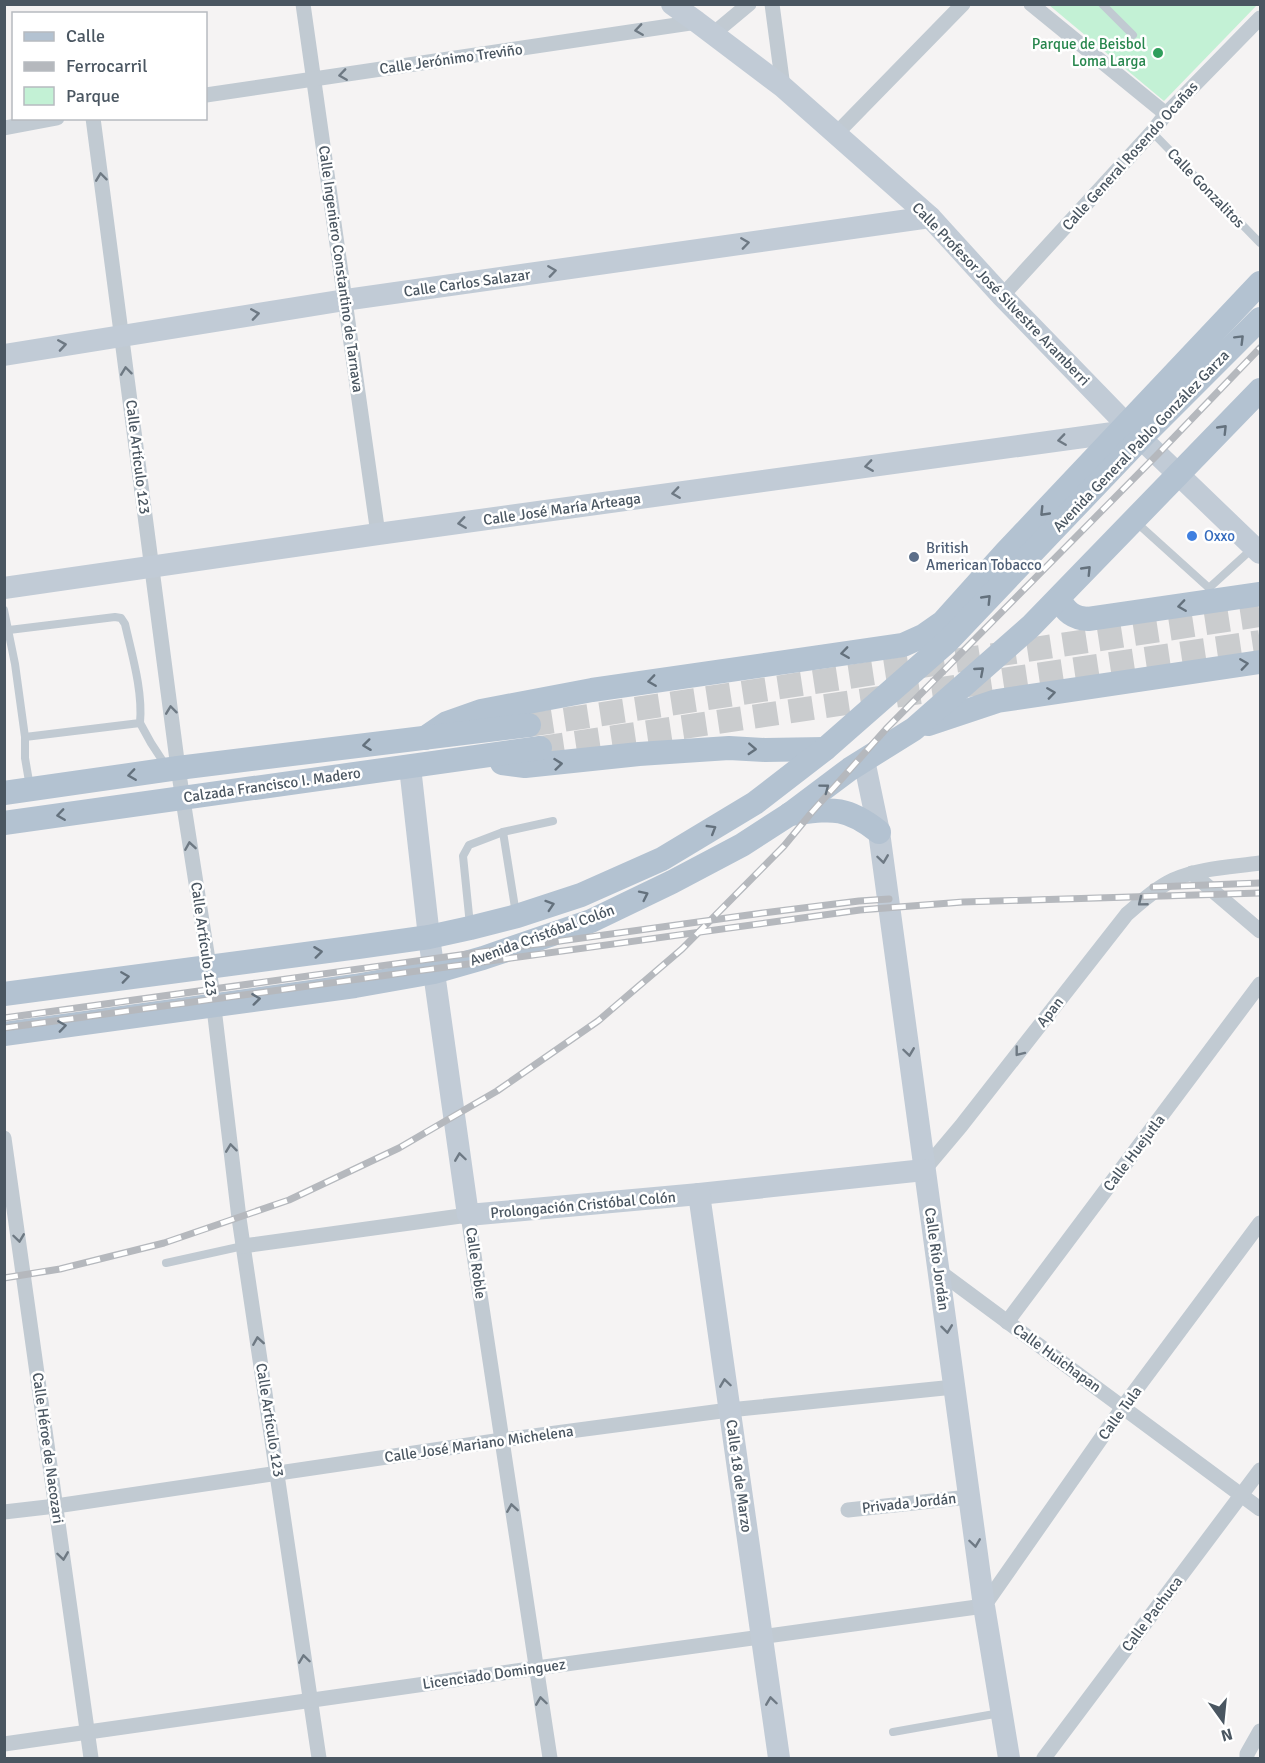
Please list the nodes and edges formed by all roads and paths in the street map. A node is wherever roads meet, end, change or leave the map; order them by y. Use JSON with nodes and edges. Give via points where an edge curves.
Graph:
{"nodes":[{"id":1,"x":303,"y":4,"type":"edge"},
{"id":2,"x":672,"y":4,"type":"edge"},
{"id":3,"x":749,"y":4,"type":"edge"},
{"id":4,"x":772,"y":4,"type":"edge"},
{"id":5,"x":963,"y":4,"type":"edge"},
{"id":6,"x":1031,"y":4,"type":"edge"},
{"id":7,"x":1102,"y":4,"type":"edge"},
{"id":8,"x":1260,"y":18,"type":"edge"},
{"id":9,"x":705,"y":28,"type":"junction"},
{"id":10,"x":1133,"y":35,"type":"dead end"},
{"id":11,"x":313,"y":79,"type":"junction"},
{"id":12,"x":783,"y":87,"type":"junction"},
{"id":13,"x":207,"y":95,"type":"edge"},
{"id":14,"x":1166,"y":114,"type":"junction"},
{"id":15,"x":46,"y":120,"type":"edge"},
{"id":16,"x":93,"y":120,"type":"edge"},
{"id":17,"x":4,"y":128,"type":"edge"},
{"id":18,"x":1152,"y":132,"type":"junction"},
{"id":19,"x":835,"y":135,"type":"junction"},
{"id":20,"x":930,"y":218,"type":"junction"},
{"id":21,"x":1260,"y":243,"type":"edge"},
{"id":22,"x":1260,"y":283,"type":"edge"},
{"id":23,"x":1002,"y":296,"type":"junction"},
{"id":24,"x":345,"y":300,"type":"junction"},
{"id":25,"x":1260,"y":319,"type":"edge"},
{"id":26,"x":122,"y":336,"type":"junction"},
{"id":27,"x":4,"y":355,"type":"edge"},
{"id":28,"x":1260,"y":390,"type":"edge"},
{"id":29,"x":1130,"y":432,"type":"junction"},
{"id":30,"x":1179,"y":475,"type":"junction"},
{"id":31,"x":1134,"y":521,"type":"junction"},
{"id":32,"x":378,"y":534,"type":"junction"},
{"id":33,"x":1257,"y":550,"type":"edge"},
{"id":34,"x":152,"y":567,"type":"junction"},
{"id":35,"x":4,"y":588,"type":"edge"},
{"id":36,"x":1215,"y":594,"type":"junction"},
{"id":37,"x":1260,"y":594,"type":"edge"},
{"id":38,"x":1059,"y":599,"type":"junction"},
{"id":39,"x":4,"y":610,"type":"edge"},
{"id":40,"x":9,"y":630,"type":"junction"},
{"id":41,"x":947,"y":642,"type":"joint"},
{"id":42,"x":1260,"y":662,"type":"edge"},
{"id":43,"x":140,"y":723,"type":"junction"},
{"id":44,"x":529,"y":725,"type":"tunnel mouth"},
{"id":45,"x":914,"y":729,"type":"junction"},
{"id":46,"x":25,"y":737,"type":"junction"},
{"id":47,"x":425,"y":738,"type":"junction"},
{"id":48,"x":540,"y":748,"type":"tunnel mouth"},
{"id":49,"x":825,"y":749,"type":"junction"},
{"id":50,"x":480,"y":757,"type":"junction"},
{"id":51,"x":864,"y":760,"type":"junction"},
{"id":52,"x":410,"y":767,"type":"junction"},
{"id":53,"x":173,"y":769,"type":"junction"},
{"id":54,"x":31,"y":789,"type":"junction"},
{"id":55,"x":4,"y":793,"type":"edge"},
{"id":56,"x":183,"y":798,"type":"junction"},
{"id":57,"x":790,"y":814,"type":"junction"},
{"id":58,"x":553,"y":821,"type":"dead end"},
{"id":59,"x":4,"y":823,"type":"edge"},
{"id":60,"x":503,"y":832,"type":"junction"},
{"id":61,"x":879,"y":832,"type":"junction"},
{"id":62,"x":662,"y":859,"type":"junction"},
{"id":63,"x":1260,"y":863,"type":"edge"},
{"id":64,"x":1192,"y":873,"type":"junction"},
{"id":65,"x":672,"y":882,"type":"junction"},
{"id":66,"x":517,"y":916,"type":"junction"},
{"id":67,"x":470,"y":928,"type":"junction"},
{"id":68,"x":1260,"y":931,"type":"edge"},
{"id":69,"x":429,"y":937,"type":"junction"},
{"id":70,"x":208,"y":966,"type":"junction"},
{"id":71,"x":434,"y":972,"type":"junction"},
{"id":72,"x":1260,"y":984,"type":"edge"},
{"id":73,"x":4,"y":994,"type":"edge"},
{"id":74,"x":213,"y":1005,"type":"junction"},
{"id":75,"x":4,"y":1034,"type":"edge"},
{"id":76,"x":4,"y":1138,"type":"edge"},
{"id":77,"x":924,"y":1170,"type":"junction"},
{"id":78,"x":699,"y":1194,"type":"junction"},
{"id":79,"x":468,"y":1215,"type":"junction"},
{"id":80,"x":1260,"y":1222,"type":"edge"},
{"id":81,"x":243,"y":1246,"type":"junction"},
{"id":82,"x":166,"y":1263,"type":"dead end"},
{"id":83,"x":940,"y":1272,"type":"junction"},
{"id":84,"x":1007,"y":1322,"type":"junction"},
{"id":85,"x":954,"y":1387,"type":"junction"},
{"id":86,"x":1123,"y":1407,"type":"junction"},
{"id":87,"x":729,"y":1410,"type":"junction"},
{"id":88,"x":502,"y":1440,"type":"junction"},
{"id":89,"x":1260,"y":1470,"type":"edge"},
{"id":90,"x":278,"y":1473,"type":"junction"},
{"id":91,"x":1242,"y":1495,"type":"junction"},
{"id":92,"x":969,"y":1497,"type":"junction"},
{"id":93,"x":56,"y":1506,"type":"junction"},
{"id":94,"x":1260,"y":1509,"type":"edge"},
{"id":95,"x":848,"y":1510,"type":"dead end"},
{"id":96,"x":4,"y":1512,"type":"edge"},
{"id":97,"x":984,"y":1606,"type":"junction"},
{"id":98,"x":762,"y":1638,"type":"junction"},
{"id":99,"x":537,"y":1668,"type":"junction"},
{"id":100,"x":310,"y":1700,"type":"junction"},
{"id":101,"x":1001,"y":1713,"type":"junction"},
{"id":102,"x":1260,"y":1731,"type":"edge"},
{"id":103,"x":88,"y":1732,"type":"junction"},
{"id":104,"x":893,"y":1732,"type":"dead end"},
{"id":105,"x":4,"y":1744,"type":"edge"},
{"id":106,"x":1247,"y":1756,"type":"edge"},
{"id":107,"x":92,"y":1758,"type":"edge"},
{"id":108,"x":319,"y":1758,"type":"edge"},
{"id":109,"x":550,"y":1758,"type":"edge"},
{"id":110,"x":779,"y":1758,"type":"edge"},
{"id":111,"x":1009,"y":1758,"type":"edge"},
{"id":112,"x":1044,"y":1758,"type":"edge"}],
"edges":[{"from":1,"to":11,"type":"street","name":"Calle Ingeniero Constantino de Tarnava"},
{"from":2,"to":9,"type":"street","name":"Calle Profesor José Silvestre Aramberri"},
{"from":3,"to":9,"type":"street"},
{"from":4,"to":12,"type":"street"},
{"from":5,"to":19,"type":"street"},
{"from":6,"to":14,"type":"street"},
{"from":7,"to":10,"type":"lane"},
{"from":8,"to":14,"type":"street","name":"Calle General Rosendo Ocañas"},
{"from":9,"to":11,"type":"street","name":"Calle Jerónimo Treviño","one_way":true},
{"from":9,"to":12,"type":"street","name":"Calle Profesor José Silvestre Aramberri"},
{"from":11,"to":13,"type":"street","name":"Calle Jerónimo Treviño"},
{"from":11,"to":24,"type":"street","name":"Calle Ingeniero Constantino de Tarnava"},
{"from":12,"to":19,"type":"street","name":"Calle Profesor José Silvestre Aramberri"},
{"from":14,"to":18,"type":"street","name":"Calle General Rosendo Ocañas"},
{"from":15,"to":17,"type":"street"},
{"from":26,"to":16,"type":"street","name":"Calle Artículo 123","one_way":true},
{"from":18,"to":21,"type":"lane","name":"Calle Gonzalitos"},
{"from":18,"to":23,"type":"street","name":"Calle General Rosendo Ocañas"},
{"from":19,"to":20,"type":"street","name":"Calle Profesor José Silvestre Aramberri"},
{"from":20,"to":23,"type":"street","name":"Calle Profesor José Silvestre Aramberri"},
{"from":24,"to":20,"type":"street","name":"Calle Carlos Salazar","one_way":true},
{"from":22,"to":29,"type":"main road","name":"Avenida General Pablo González Garza"},
{"from":23,"to":29,"type":"street","name":"Calle Profesor José Silvestre Aramberri"},
{"from":26,"to":24,"type":"street","name":"Calle Carlos Salazar","one_way":true},
{"from":24,"to":32,"type":"street","name":"Calle Ingeniero Constantino de Tarnava"},
{"from":29,"to":25,"type":"main road","name":"Avenida General Pablo González Garza","one_way":true},
{"from":27,"to":26,"type":"street","name":"Calle Carlos Salazar","one_way":true},
{"from":34,"to":26,"type":"street","name":"Calle Artículo 123","one_way":true},
{"from":30,"to":28,"type":"main road","one_way":true},
{"from":29,"to":30,"type":"street","name":"Calle Profesor José Silvestre Aramberri"},
{"from":29,"to":32,"type":"street","name":"Calle José María Arteaga","one_way":true},
{"from":41,"to":29,"type":"main road","name":"Avenida General Pablo González Garza","one_way":true},
{"from":29,"to":47,"type":"main road","one_way":true,"via":[[1005,553],[943,622],[903,645],[592,690],[481,711],[447,723]]},
{"from":30,"to":31,"type":"main road"},
{"from":30,"to":33,"type":"street","name":"Calle Profesor José Silvestre Aramberri"},
{"from":31,"to":36,"type":"lane"},
{"from":38,"to":31,"type":"main road","one_way":true},
{"from":32,"to":34,"type":"street","name":"Calle José María Arteaga"},
{"from":33,"to":36,"type":"lane"},
{"from":34,"to":35,"type":"street","name":"Calle José María Arteaga"},
{"from":53,"to":34,"type":"street","name":"Calle Artículo 123","one_way":true},
{"from":36,"to":37,"type":"main road"},
{"from":36,"to":38,"type":"main road","one_way":true,"via":[[1088,619],[1072,615]]},
{"from":45,"to":38,"type":"main road","name":"Avenida Cristóbal Colón","one_way":true},
{"from":39,"to":40,"type":"lane"},
{"from":40,"to":43,"type":"lane","via":[[121,618],[137,684]]},
{"from":40,"to":46,"type":"lane"},
{"from":41,"to":49,"type":"main road","name":"Avenida Cristóbal Colón"},
{"from":45,"to":42,"type":"main road","one_way":true,"via":[[997,701]]},
{"from":43,"to":46,"type":"lane"},
{"from":43,"to":53,"type":"lane"},
{"from":44,"to":47,"type":"main road","name":"Calzada Francisco I. Madero"},
{"from":45,"to":51,"type":"main road","name":"Avenida Cristóbal Colón"},
{"from":46,"to":54,"type":"lane"},
{"from":47,"to":53,"type":"main road","name":"Calzada Francisco I. Madero","one_way":true},
{"from":48,"to":50,"type":"main road","name":"Calzada Francisco I. Madero"},
{"from":50,"to":49,"type":"main road","one_way":true,"via":[[525,766],[729,748]]},
{"from":62,"to":49,"type":"main road","name":"Avenida Cristóbal Colón","one_way":true,"via":[[754,803]]},
{"from":50,"to":52,"type":"main road","name":"Calzada Francisco I. Madero"},
{"from":57,"to":51,"type":"main road","name":"Avenida Cristóbal Colón","one_way":true},
{"from":51,"to":61,"type":"street","name":"Calle Río Jordán"},
{"from":52,"to":56,"type":"main road","name":"Calzada Francisco I. Madero"},
{"from":52,"to":69,"type":"street","name":"Calle Roble"},
{"from":53,"to":54,"type":"main road","name":"Calzada Francisco I. Madero","one_way":true},
{"from":53,"to":56,"type":"street","name":"Calle Artículo 123"},
{"from":54,"to":55,"type":"main road","name":"Calzada Francisco I. Madero"},
{"from":56,"to":59,"type":"main road","name":"Calzada Francisco I. Madero","one_way":true},
{"from":70,"to":56,"type":"street","name":"Calle Artículo 123","one_way":true},
{"from":57,"to":61,"type":"main road","via":[[830,810],[850,813]]},
{"from":57,"to":65,"type":"main road","name":"Avenida Cristóbal Colón"},
{"from":58,"to":60,"type":"lane"},
{"from":60,"to":66,"type":"lane"},
{"from":60,"to":67,"type":"lane","via":[[465,850]]},
{"from":61,"to":77,"type":"street","name":"Calle Río Jordán","one_way":true},
{"from":62,"to":65,"type":"main road"},
{"from":66,"to":62,"type":"main road","name":"Avenida Cristóbal Colón","one_way":true,"via":[[581,895]]},
{"from":63,"to":64,"type":"street","name":"Apan"},
{"from":64,"to":68,"type":"street"},
{"from":64,"to":77,"type":"street","name":"Apan","one_way":true,"via":[[1160,887],[1127,914]]},
{"from":71,"to":65,"type":"main road","name":"Avenida Cristóbal Colón","one_way":true,"via":[[591,921]]},
{"from":66,"to":67,"type":"main road","name":"Avenida Cristóbal Colón"},
{"from":67,"to":69,"type":"main road","name":"Avenida Cristóbal Colón"},
{"from":70,"to":69,"type":"main road","name":"Avenida Cristóbal Colón","one_way":true},
{"from":69,"to":71,"type":"street","name":"Calle Roble"},
{"from":73,"to":70,"type":"main road","name":"Avenida Cristóbal Colón","one_way":true},
{"from":70,"to":74,"type":"street","name":"Calle Artículo 123"},
{"from":74,"to":71,"type":"main road","name":"Avenida Cristóbal Colón","one_way":true},
{"from":79,"to":71,"type":"street","name":"Calle Roble","one_way":true},
{"from":72,"to":84,"type":"street","name":"Calle Huejutla"},
{"from":75,"to":74,"type":"main road","name":"Avenida Cristóbal Colón","one_way":true},
{"from":81,"to":74,"type":"street","name":"Calle Artículo 123","one_way":true},
{"from":76,"to":93,"type":"street","name":"Calle Héroe de Nacozari","one_way":true},
{"from":77,"to":78,"type":"street","name":"Prolongación Cristóbal Colón"},
{"from":77,"to":83,"type":"street","name":"Calle Río Jordán"},
{"from":78,"to":79,"type":"street","name":"Prolongación Cristóbal Colón"},
{"from":87,"to":78,"type":"street","name":"Calle 18 de Marzo","one_way":true},
{"from":79,"to":81,"type":"street","name":"Prolongación Cristóbal Colón"},
{"from":79,"to":88,"type":"street","name":"Calle Roble"},
{"from":80,"to":86,"type":"street","name":"Calle Tula"},
{"from":81,"to":82,"type":"lane"},
{"from":90,"to":81,"type":"street","name":"Calle Artículo 123","one_way":true},
{"from":83,"to":84,"type":"street","name":"Calle Huichapan"},
{"from":83,"to":85,"type":"street","name":"Calle Río Jordán","one_way":true},
{"from":84,"to":86,"type":"street","name":"Calle Huichapan"},
{"from":85,"to":87,"type":"street","name":"Calle José Mariano Michelena"},
{"from":85,"to":92,"type":"street","name":"Calle Río Jordán"},
{"from":86,"to":91,"type":"street","name":"Calle Huichapan"},
{"from":86,"to":97,"type":"street","name":"Calle Tula"},
{"from":87,"to":88,"type":"street","name":"Calle José Mariano Michelena"},
{"from":87,"to":98,"type":"street","name":"Calle 18 de Marzo"},
{"from":88,"to":90,"type":"street","name":"Calle José Mariano Michelena"},
{"from":99,"to":88,"type":"street","name":"Calle Roble","one_way":true},
{"from":89,"to":91,"type":"street","name":"Calle Pachuca"},
{"from":90,"to":93,"type":"street","name":"Calle José Mariano Michelena"},
{"from":100,"to":90,"type":"street","name":"Calle Artículo 123","one_way":true},
{"from":91,"to":94,"type":"street","name":"Calle Huichapan"},
{"from":91,"to":112,"type":"street","name":"Calle Pachuca"},
{"from":92,"to":95,"type":"street","name":"Privada Jordán"},
{"from":92,"to":97,"type":"street","name":"Calle Río Jordán","one_way":true},
{"from":93,"to":96,"type":"street","name":"Calle José Mariano Michelena"},
{"from":93,"to":103,"type":"street","name":"Calle Héroe de Nacozari","one_way":true},
{"from":97,"to":98,"type":"street","name":"Licenciado Dominguez"},
{"from":97,"to":101,"type":"street","name":"Calle Río Jordán"},
{"from":98,"to":99,"type":"street","name":"Licenciado Dominguez"},
{"from":110,"to":98,"type":"street","name":"Calle 18 de Marzo","one_way":true},
{"from":99,"to":100,"type":"street","name":"Licenciado Dominguez"},
{"from":109,"to":99,"type":"street","name":"Calle Roble","one_way":true},
{"from":100,"to":103,"type":"street","name":"Licenciado Dominguez"},
{"from":100,"to":108,"type":"street","name":"Calle Artículo 123"},
{"from":101,"to":104,"type":"lane"},
{"from":101,"to":111,"type":"street","name":"Calle Río Jordán"},
{"from":102,"to":106,"type":"street"},
{"from":103,"to":105,"type":"street","name":"Licenciado Dominguez"},
{"from":103,"to":107,"type":"street","name":"Calle Héroe de Nacozari"}]}
